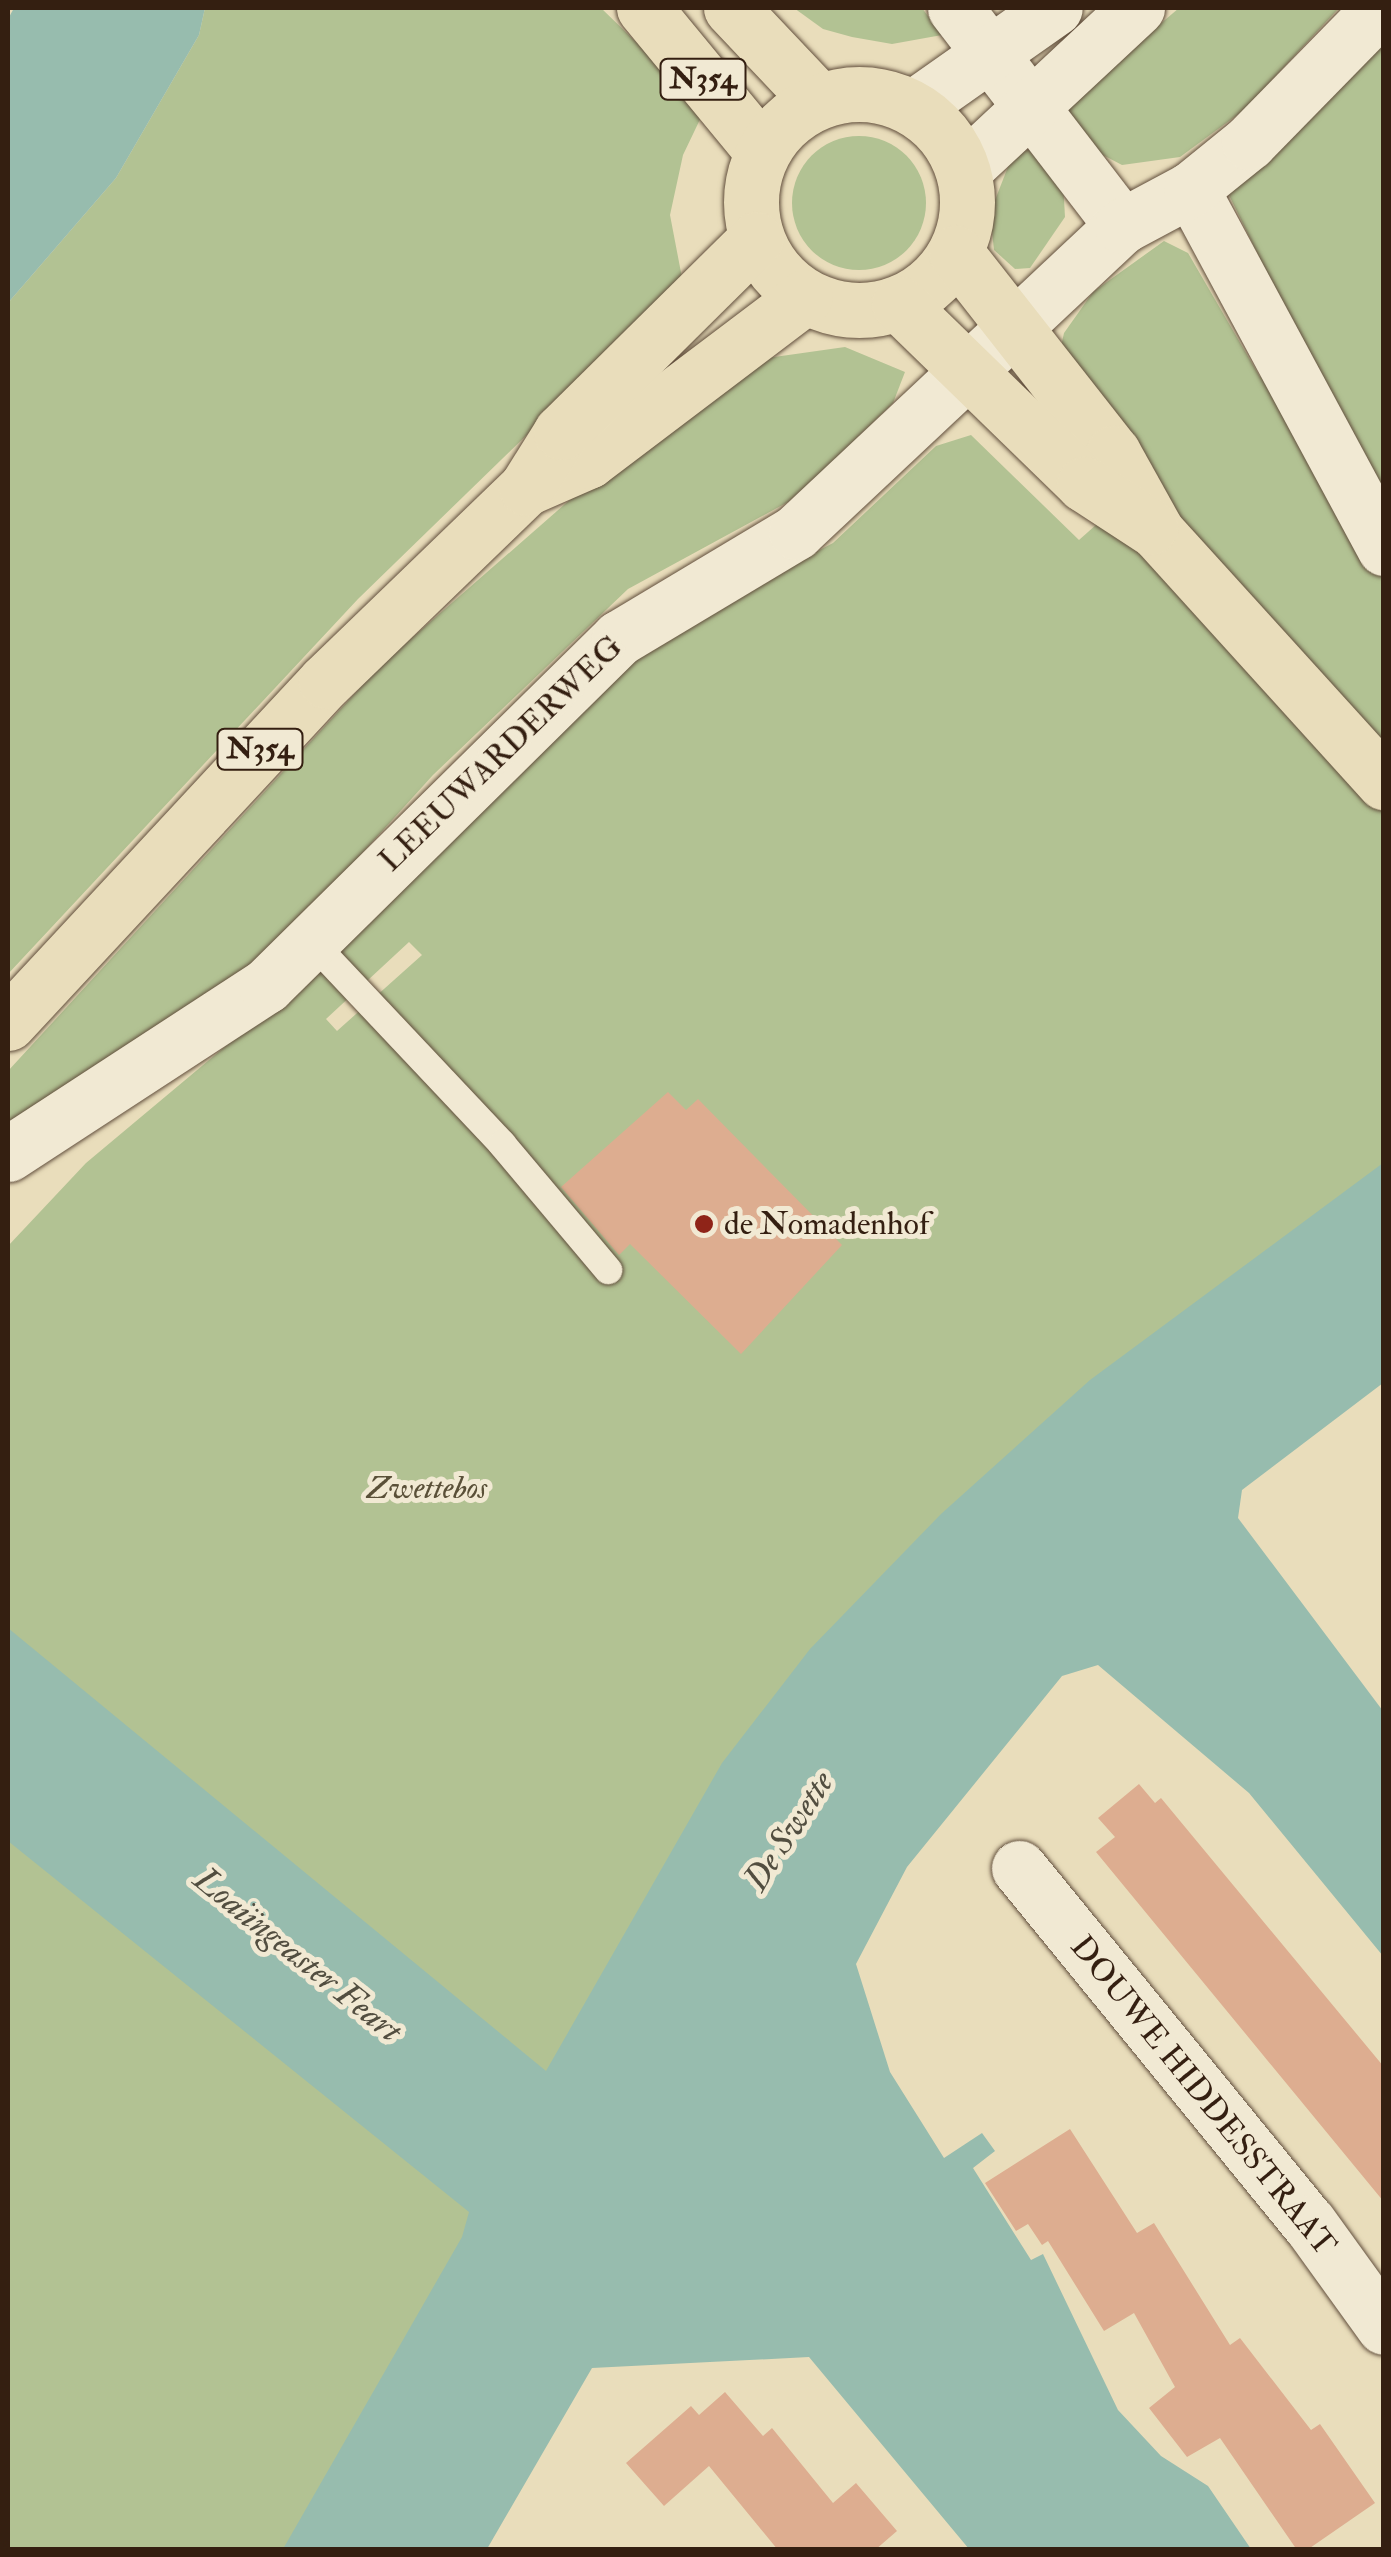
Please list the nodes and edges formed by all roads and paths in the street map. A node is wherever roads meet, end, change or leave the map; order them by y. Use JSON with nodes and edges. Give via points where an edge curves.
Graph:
{"nodes":[{"id":1,"x":644,"y":8,"type":"edge"},
{"id":2,"x":730,"y":8,"type":"edge"},
{"id":3,"x":955,"y":8,"type":"edge"},
{"id":4,"x":1055,"y":8,"type":"edge"},
{"id":5,"x":1137,"y":8,"type":"edge"},
{"id":6,"x":1380,"y":8,"type":"edge"},
{"id":7,"x":988,"y":58,"type":"junction"},
{"id":8,"x":819,"y":101,"type":"junction"},
{"id":9,"x":1028,"y":106,"type":"junction"},
{"id":10,"x":914,"y":108,"type":"junction"},
{"id":11,"x":762,"y":151,"type":"junction"},
{"id":12,"x":963,"y":170,"type":"junction"},
{"id":13,"x":1191,"y":189,"type":"junction"},
{"id":14,"x":1122,"y":226,"type":"junction"},
{"id":15,"x":756,"y":239,"type":"junction"},
{"id":16,"x":956,"y":253,"type":"junction"},
{"id":17,"x":805,"y":296,"type":"junction"},
{"id":18,"x":900,"y":304,"type":"junction"},
{"id":19,"x":1013,"y":330,"type":"junction"},
{"id":20,"x":970,"y":371,"type":"junction"},
{"id":21,"x":526,"y":488,"type":"junction"},
{"id":22,"x":1157,"y":532,"type":"junction"},
{"id":23,"x":1384,"y":548,"type":"edge"},
{"id":24,"x":1384,"y":782,"type":"edge"},
{"id":25,"x":310,"y":941,"type":"junction"},
{"id":26,"x":8,"y":1024,"type":"edge"},
{"id":27,"x":8,"y":1154,"type":"edge"},
{"id":28,"x":608,"y":1270,"type":"dead end"},
{"id":29,"x":1019,"y":1868,"type":"dead end"},
{"id":30,"x":1384,"y":2327,"type":"edge"}],
"edges":[{"from":1,"to":11,"type":"main road","number":"N354"},
{"from":2,"to":8,"type":"main road","number":"N354"},
{"from":3,"to":7,"type":"street"},
{"from":4,"to":7,"type":"street"},
{"from":5,"to":9,"type":"street"},
{"from":6,"to":13,"type":"street","name":"LEEUWARDERWEG","via":[[1249,142]]},
{"from":7,"to":9,"type":"street"},
{"from":7,"to":10,"type":"street"},
{"from":8,"to":10,"type":"main road","number":"N354","via":[[867,93]]},
{"from":8,"to":11,"type":"main road","number":"N354","via":[[786,120]]},
{"from":9,"to":12,"type":"street"},
{"from":9,"to":14,"type":"street"},
{"from":10,"to":12,"type":"main road","number":"N354","via":[[944,134]]},
{"from":11,"to":15,"type":"main road","number":"N354","via":[[750,194]]},
{"from":12,"to":16,"type":"main road","number":"N354","via":[[968,212]]},
{"from":13,"to":14,"type":"street","name":"LEEUWARDERWEG"},
{"from":13,"to":23,"type":"street"},
{"from":14,"to":19,"type":"street","name":"LEEUWARDERWEG"},
{"from":15,"to":17,"type":"main road","via":[[776,272]]},
{"from":15,"to":21,"type":"main road","number":"N354","via":[[561,432]]},
{"from":16,"to":18,"type":"main road","number":"N354","via":[[932,283]]},
{"from":16,"to":19,"type":"main road"},
{"from":17,"to":18,"type":"main road","via":[[835,309]]},
{"from":17,"to":21,"type":"main road","number":"N354","via":[[588,461]]},
{"from":18,"to":20,"type":"main road"},
{"from":19,"to":20,"type":"street","name":"LEEUWARDERWEG"},
{"from":19,"to":22,"type":"main road","via":[[1112,453]]},
{"from":20,"to":22,"type":"main road","via":[[1084,484]]},
{"from":20,"to":25,"type":"street","name":"LEEUWARDERWEG","via":[[796,532],[618,638]]},
{"from":21,"to":26,"type":"main road","number":"N354","via":[[326,681]]},
{"from":22,"to":24,"type":"main road"},
{"from":25,"to":27,"type":"street","name":"LEEUWARDERWEG","via":[[266,986]]},
{"from":25,"to":28,"type":"lane","via":[[502,1144]]},
{"from":29,"to":30,"type":"street","name":"DOUWE HIDDESSTRAAT","via":[[1309,2223]]}]}
